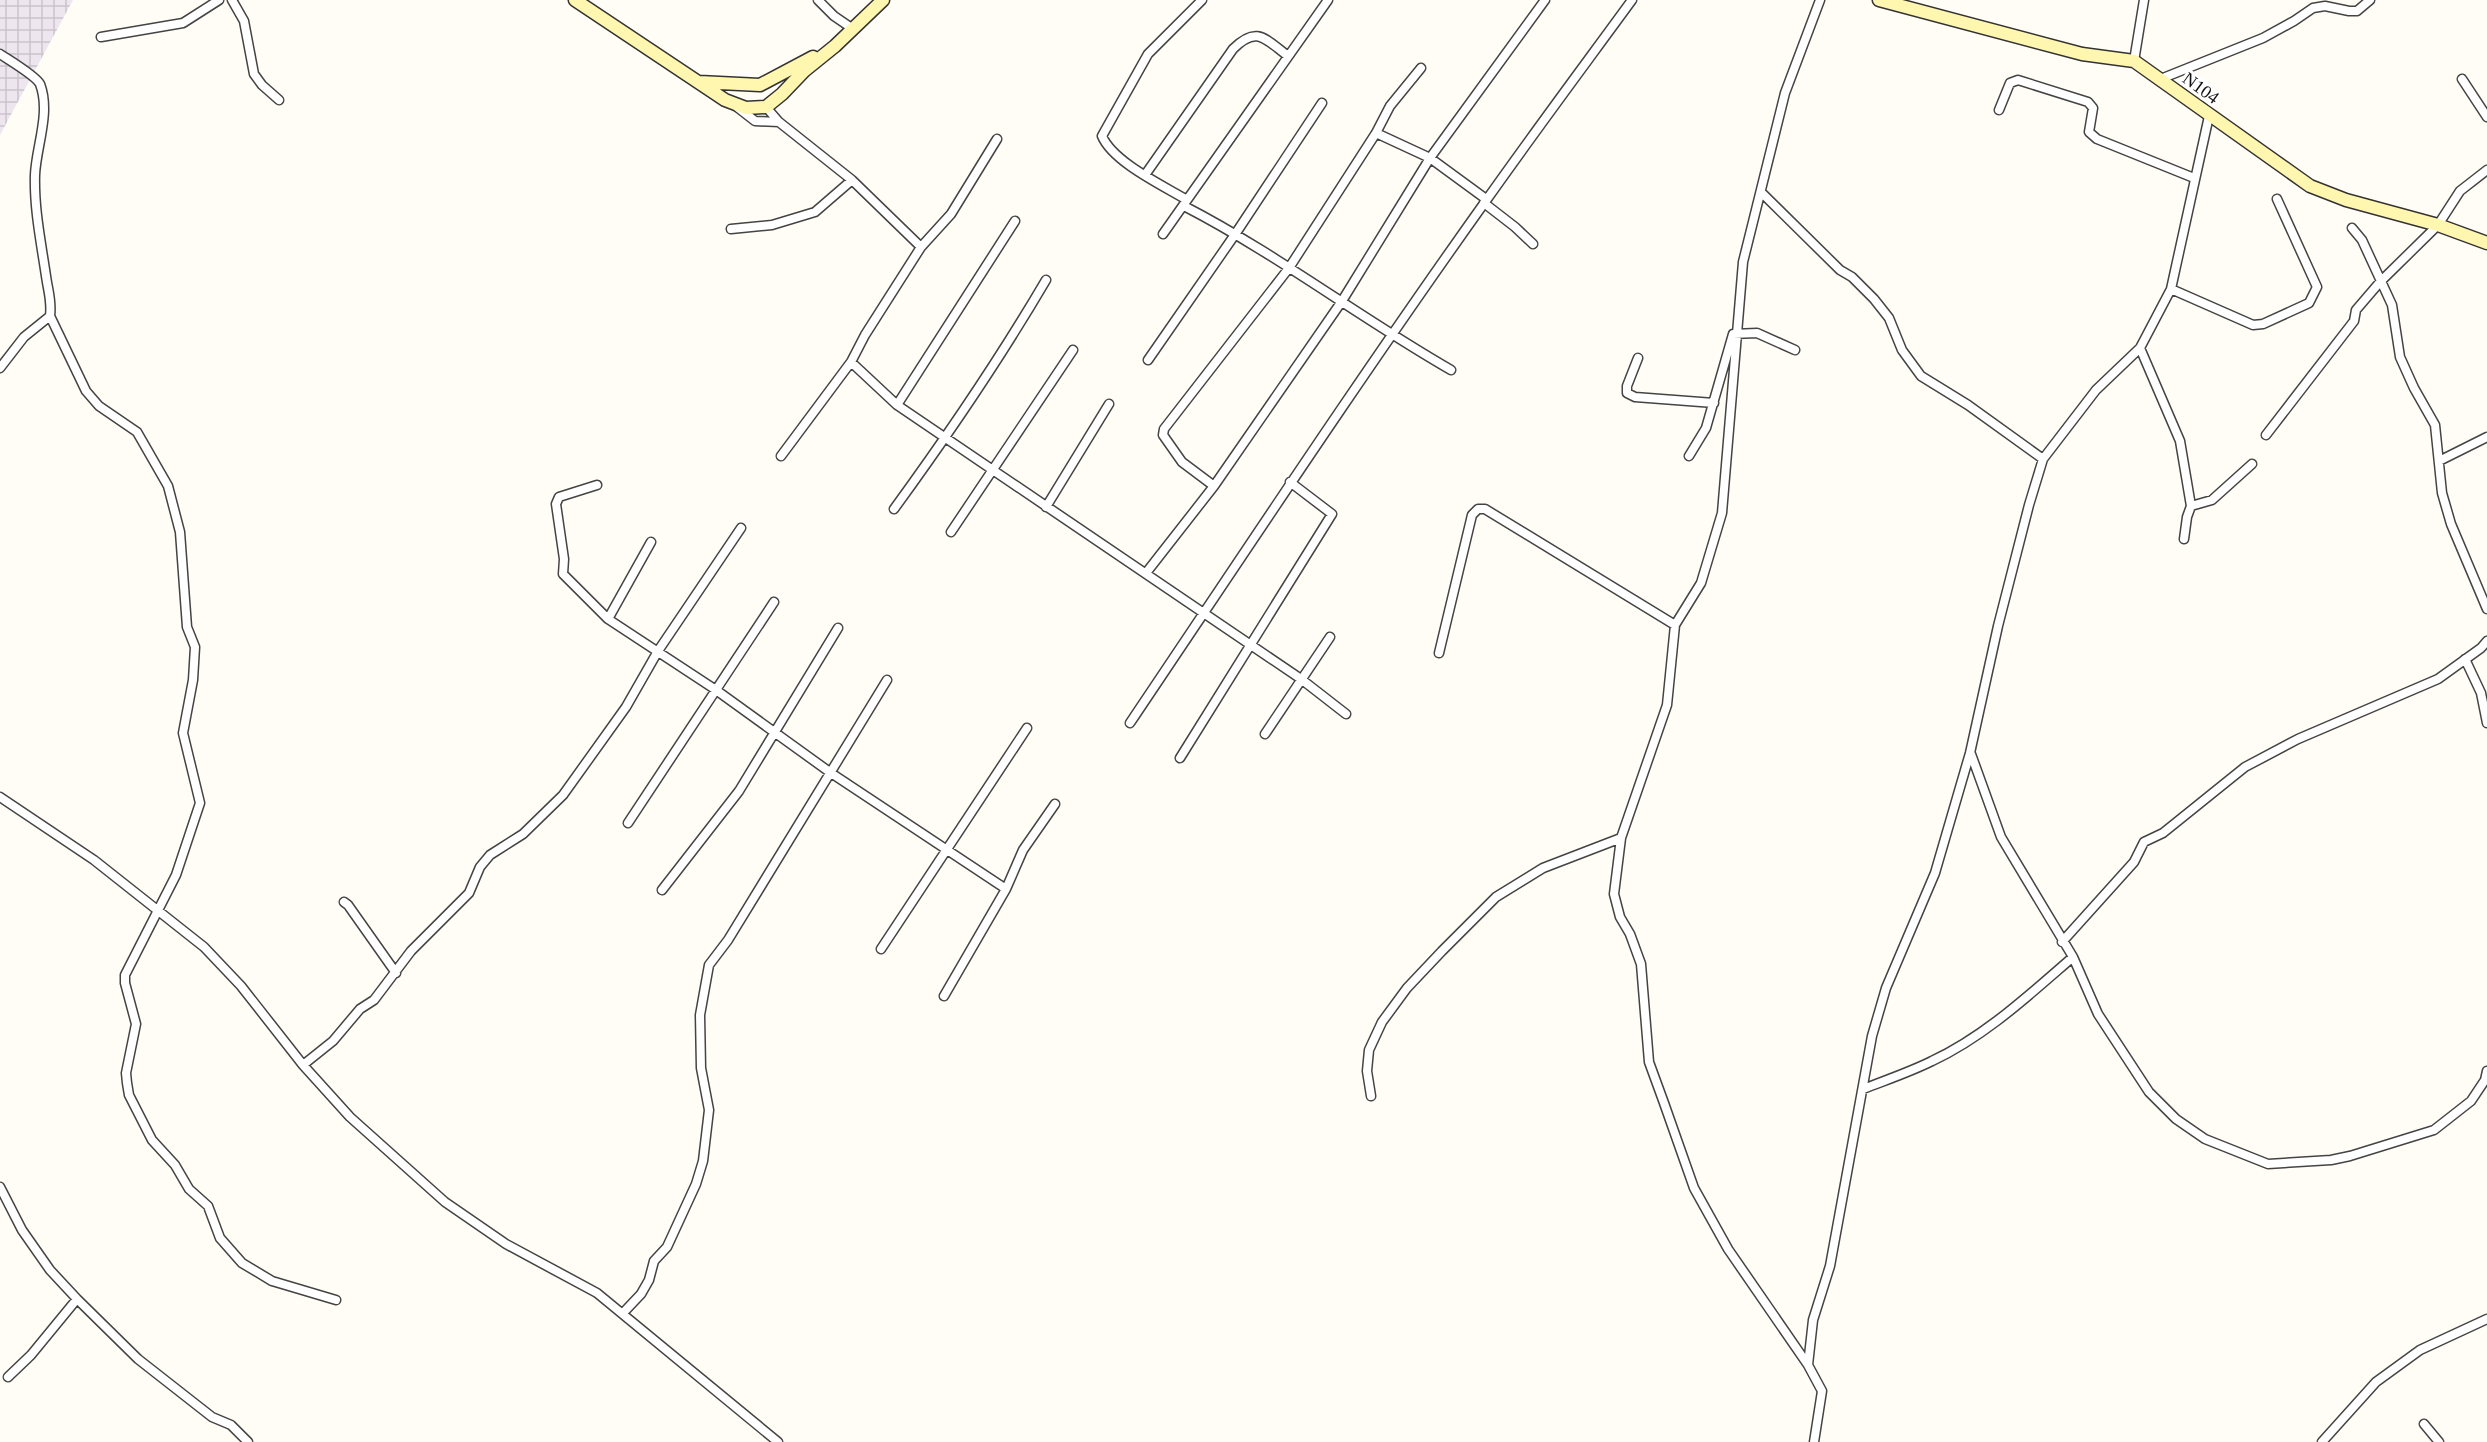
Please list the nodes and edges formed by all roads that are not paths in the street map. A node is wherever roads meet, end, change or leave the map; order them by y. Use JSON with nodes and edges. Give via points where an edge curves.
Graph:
{"nodes":[{"id":1,"x":219,"y":0,"type":"edge"},
{"id":2,"x":232,"y":0,"type":"edge"},
{"id":3,"x":575,"y":0,"type":"edge"},
{"id":4,"x":818,"y":0,"type":"edge"},
{"id":5,"x":883,"y":0,"type":"edge"},
{"id":6,"x":1202,"y":0,"type":"edge"},
{"id":7,"x":1328,"y":0,"type":"edge"},
{"id":8,"x":1545,"y":0,"type":"edge"},
{"id":9,"x":1632,"y":0,"type":"edge"},
{"id":10,"x":1820,"y":0,"type":"edge"},
{"id":11,"x":1879,"y":0,"type":"edge"},
{"id":12,"x":2144,"y":0,"type":"edge"},
{"id":13,"x":2370,"y":0,"type":"edge"},
{"id":14,"x":853,"y":28,"type":"junction"},
{"id":15,"x":101,"y":37,"type":"dead end"},
{"id":16,"x":835,"y":46,"type":"junction"},
{"id":17,"x":0,"y":54,"type":"edge"},
{"id":18,"x":1288,"y":56,"type":"junction"},
{"id":19,"x":2134,"y":61,"type":"junction"},
{"id":20,"x":1421,"y":68,"type":"dead end"},
{"id":21,"x":2158,"y":80,"type":"junction"},
{"id":22,"x":2462,"y":80,"type":"dead end"},
{"id":23,"x":697,"y":82,"type":"junction"},
{"id":24,"x":279,"y":100,"type":"dead end"},
{"id":25,"x":1322,"y":103,"type":"dead end"},
{"id":26,"x":734,"y":105,"type":"junction"},
{"id":27,"x":766,"y":107,"type":"junction"},
{"id":28,"x":1999,"y":110,"type":"dead end"},
{"id":29,"x":2209,"y":116,"type":"junction"},
{"id":30,"x":2487,"y":117,"type":"edge"},
{"id":31,"x":779,"y":122,"type":"junction"},
{"id":32,"x":1376,"y":133,"type":"junction"},
{"id":33,"x":998,"y":140,"type":"dead end"},
{"id":34,"x":1430,"y":158,"type":"junction"},
{"id":35,"x":2487,"y":170,"type":"edge"},
{"id":36,"x":1145,"y":175,"type":"junction"},
{"id":37,"x":2194,"y":178,"type":"junction"},
{"id":38,"x":852,"y":180,"type":"junction"},
{"id":39,"x":1761,"y":192,"type":"junction"},
{"id":40,"x":2277,"y":199,"type":"dead end"},
{"id":41,"x":1485,"y":201,"type":"junction"},
{"id":42,"x":1185,"y":203,"type":"junction"},
{"id":43,"x":1015,"y":221,"type":"dead end"},
{"id":44,"x":2438,"y":225,"type":"junction"},
{"id":45,"x":2352,"y":228,"type":"dead end"},
{"id":46,"x":731,"y":229,"type":"dead end"},
{"id":47,"x":1236,"y":233,"type":"junction"},
{"id":48,"x":1163,"y":234,"type":"dead end"},
{"id":49,"x":2487,"y":243,"type":"edge"},
{"id":50,"x":1533,"y":244,"type":"dead end"},
{"id":51,"x":921,"y":247,"type":"junction"},
{"id":52,"x":1289,"y":268,"type":"junction"},
{"id":53,"x":1046,"y":280,"type":"dead end"},
{"id":54,"x":2380,"y":282,"type":"junction"},
{"id":55,"x":2171,"y":289,"type":"junction"},
{"id":56,"x":1342,"y":301,"type":"junction"},
{"id":57,"x":50,"y":316,"type":"junction"},
{"id":58,"x":1737,"y":332,"type":"junction"},
{"id":59,"x":1391,"y":336,"type":"junction"},
{"id":60,"x":2140,"y":348,"type":"junction"},
{"id":61,"x":1073,"y":350,"type":"dead end"},
{"id":62,"x":1795,"y":350,"type":"dead end"},
{"id":63,"x":1638,"y":358,"type":"dead end"},
{"id":64,"x":1148,"y":360,"type":"dead end"},
{"id":65,"x":851,"y":362,"type":"junction"},
{"id":66,"x":0,"y":368,"type":"edge"},
{"id":67,"x":1451,"y":370,"type":"dead end"},
{"id":68,"x":1714,"y":403,"type":"junction"},
{"id":69,"x":1109,"y":404,"type":"dead end"},
{"id":70,"x":897,"y":405,"type":"junction"},
{"id":71,"x":2266,"y":435,"type":"dead end"},
{"id":72,"x":947,"y":437,"type":"junction"},
{"id":73,"x":2487,"y":437,"type":"edge"},
{"id":74,"x":781,"y":456,"type":"dead end"},
{"id":75,"x":1689,"y":456,"type":"dead end"},
{"id":76,"x":2043,"y":459,"type":"junction"},
{"id":77,"x":2439,"y":461,"type":"junction"},
{"id":78,"x":2252,"y":464,"type":"dead end"},
{"id":79,"x":993,"y":470,"type":"junction"},
{"id":80,"x":1290,"y":482,"type":"junction"},
{"id":81,"x":597,"y":485,"type":"dead end"},
{"id":82,"x":1214,"y":486,"type":"junction"},
{"id":83,"x":2191,"y":506,"type":"junction"},
{"id":84,"x":1046,"y":507,"type":"junction"},
{"id":85,"x":894,"y":509,"type":"dead end"},
{"id":86,"x":741,"y":528,"type":"dead end"},
{"id":87,"x":951,"y":531,"type":"dead end"},
{"id":88,"x":2184,"y":539,"type":"dead end"},
{"id":89,"x":651,"y":542,"type":"dead end"},
{"id":90,"x":1146,"y":573,"type":"junction"},
{"id":91,"x":774,"y":602,"type":"dead end"},
{"id":92,"x":2487,"y":609,"type":"edge"},
{"id":93,"x":1203,"y":614,"type":"junction"},
{"id":94,"x":608,"y":619,"type":"junction"},
{"id":95,"x":1675,"y":625,"type":"junction"},
{"id":96,"x":838,"y":628,"type":"dead end"},
{"id":97,"x":1330,"y":637,"type":"dead end"},
{"id":98,"x":2487,"y":641,"type":"edge"},
{"id":99,"x":1251,"y":645,"type":"junction"},
{"id":100,"x":658,"y":651,"type":"junction"},
{"id":101,"x":1439,"y":653,"type":"dead end"},
{"id":102,"x":2465,"y":658,"type":"junction"},
{"id":103,"x":1301,"y":679,"type":"junction"},
{"id":104,"x":887,"y":680,"type":"dead end"},
{"id":105,"x":716,"y":690,"type":"junction"},
{"id":106,"x":1346,"y":714,"type":"dead end"},
{"id":107,"x":1130,"y":723,"type":"dead end"},
{"id":108,"x":2487,"y":723,"type":"edge"},
{"id":109,"x":1027,"y":728,"type":"dead end"},
{"id":110,"x":776,"y":733,"type":"junction"},
{"id":111,"x":1265,"y":734,"type":"dead end"},
{"id":112,"x":1970,"y":753,"type":"junction"},
{"id":113,"x":1180,"y":758,"type":"dead end"},
{"id":114,"x":831,"y":773,"type":"junction"},
{"id":115,"x":0,"y":797,"type":"edge"},
{"id":116,"x":1055,"y":804,"type":"dead end"},
{"id":117,"x":628,"y":823,"type":"dead end"},
{"id":118,"x":1621,"y":838,"type":"junction"},
{"id":119,"x":946,"y":849,"type":"junction"},
{"id":120,"x":1006,"y":889,"type":"junction"},
{"id":121,"x":662,"y":890,"type":"dead end"},
{"id":122,"x":344,"y":902,"type":"dead end"},
{"id":123,"x":159,"y":911,"type":"junction"},
{"id":124,"x":2062,"y":942,"type":"junction"},
{"id":125,"x":881,"y":949,"type":"dead end"},
{"id":126,"x":2073,"y":957,"type":"junction"},
{"id":127,"x":396,"y":973,"type":"junction"},
{"id":128,"x":944,"y":996,"type":"dead end"},
{"id":129,"x":303,"y":1065,"type":"junction"},
{"id":130,"x":2487,"y":1071,"type":"edge"},
{"id":131,"x":1863,"y":1089,"type":"junction"},
{"id":132,"x":1371,"y":1096,"type":"dead end"},
{"id":133,"x":0,"y":1187,"type":"edge"},
{"id":134,"x":77,"y":1299,"type":"junction"},
{"id":135,"x":336,"y":1300,"type":"dead end"},
{"id":136,"x":623,"y":1313,"type":"junction"},
{"id":137,"x":2487,"y":1319,"type":"edge"},
{"id":138,"x":1808,"y":1365,"type":"junction"},
{"id":139,"x":8,"y":1377,"type":"dead end"},
{"id":140,"x":2424,"y":1424,"type":"dead end"},
{"id":141,"x":248,"y":1442,"type":"edge"},
{"id":142,"x":778,"y":1442,"type":"edge"},
{"id":143,"x":1814,"y":1442,"type":"edge"},
{"id":144,"x":2322,"y":1442,"type":"edge"},
{"id":145,"x":2439,"y":1442,"type":"edge"}],
"edges":[{"from":1,"to":15,"type":"street","via":[[183,23]]},
{"from":2,"to":24,"type":"street","via":[[244,21],[254,74]]},
{"from":3,"to":23,"type":"street"},
{"from":4,"to":14,"type":"street"},
{"from":5,"to":14,"type":"street"},
{"from":6,"to":36,"type":"street","via":[[1148,54],[1102,136],[1106,146]]},
{"from":7,"to":18,"type":"street"},
{"from":8,"to":34,"type":"street"},
{"from":9,"to":41,"type":"street"},
{"from":10,"to":39,"type":"street","via":[[1785,93]]},
{"from":11,"to":19,"type":"street","via":[[2082,54]]},
{"from":12,"to":19,"type":"street"},
{"from":13,"to":21,"type":"street","via":[[2357,11],[2313,8],[2263,38]]},
{"from":14,"to":16,"type":"street"},
{"from":16,"to":23,"type":"street","via":[[760,84]]},
{"from":16,"to":27,"type":"street"},
{"from":17,"to":57,"type":"street","via":[[39,81],[42,96],[35,204],[52,301]]},
{"from":18,"to":36,"type":"street","via":[[1266,40],[1253,35],[1245,37]]},
{"from":18,"to":42,"type":"street"},
{"from":19,"to":21,"type":"street","name":"N104","number":"N104"},
{"from":20,"to":32,"type":"street","via":[[1390,106]]},
{"from":21,"to":29,"type":"street","name":"N104","number":"N104"},
{"from":22,"to":30,"type":"street"},
{"from":23,"to":26,"type":"street"},
{"from":25,"to":47,"type":"street"},
{"from":26,"to":27,"type":"street","via":[[754,110]]},
{"from":26,"to":31,"type":"street","via":[[755,121]]},
{"from":27,"to":31,"type":"street"},
{"from":28,"to":37,"type":"street","via":[[2010,83],[2018,80],[2088,102],[2093,108],[2089,132],[2097,139]]},
{"from":29,"to":37,"type":"street"},
{"from":29,"to":44,"type":"street","name":"N104","number":"N104","via":[[2310,186]]},
{"from":31,"to":38,"type":"street"},
{"from":32,"to":34,"type":"street"},
{"from":32,"to":52,"type":"street"},
{"from":33,"to":51,"type":"street","via":[[951,214]]},
{"from":34,"to":41,"type":"street"},
{"from":34,"to":56,"type":"street"},
{"from":35,"to":44,"type":"street","via":[[2460,191]]},
{"from":36,"to":42,"type":"street"},
{"from":37,"to":55,"type":"street"},
{"from":38,"to":46,"type":"street","via":[[815,212],[772,225]]},
{"from":38,"to":51,"type":"street"},
{"from":39,"to":58,"type":"street","via":[[1743,262]]},
{"from":39,"to":76,"type":"street","via":[[1874,299],[1921,376]]},
{"from":40,"to":55,"type":"street","via":[[2317,287],[2309,303],[2253,325]]},
{"from":41,"to":50,"type":"street"},
{"from":41,"to":59,"type":"street"},
{"from":42,"to":47,"type":"street"},
{"from":42,"to":48,"type":"street"},
{"from":43,"to":70,"type":"street"},
{"from":44,"to":49,"type":"street","name":"N104","number":"N104"},
{"from":44,"to":54,"type":"street"},
{"from":45,"to":54,"type":"street","via":[[2362,240]]},
{"from":47,"to":52,"type":"street"},
{"from":47,"to":64,"type":"street"},
{"from":51,"to":65,"type":"street"},
{"from":52,"to":56,"type":"street"},
{"from":52,"to":82,"type":"street","via":[[1164,429],[1163,435],[1182,462]]},
{"from":53,"to":72,"type":"street"},
{"from":54,"to":71,"type":"street"},
{"from":54,"to":77,"type":"street","via":[[2392,305],[2400,357],[2435,425]]},
{"from":55,"to":60,"type":"street"},
{"from":56,"to":59,"type":"street"},
{"from":56,"to":82,"type":"street"},
{"from":57,"to":66,"type":"street","via":[[24,337]]},
{"from":57,"to":123,"type":"street","via":[[86,391],[99,406],[136,432],[147,447],[168,486],[180,532],[187,627],[195,647],[183,734],[200,803],[184,855]]},
{"from":58,"to":62,"type":"street","via":[[1757,333]]},
{"from":58,"to":68,"type":"street","via":[[1730,338]]},
{"from":58,"to":95,"type":"street","via":[[1722,513],[1701,583]]},
{"from":59,"to":67,"type":"street"},
{"from":59,"to":80,"type":"street"},
{"from":60,"to":76,"type":"street","via":[[2096,390]]},
{"from":60,"to":83,"type":"street","via":[[2180,441]]},
{"from":61,"to":79,"type":"street"},
{"from":63,"to":68,"type":"street","via":[[1627,393],[1635,397]]},
{"from":65,"to":70,"type":"street"},
{"from":65,"to":74,"type":"street"},
{"from":68,"to":75,"type":"street","via":[[1700,442]]},
{"from":69,"to":84,"type":"street"},
{"from":70,"to":72,"type":"street"},
{"from":72,"to":79,"type":"street"},
{"from":72,"to":85,"type":"street"},
{"from":73,"to":77,"type":"street"},
{"from":76,"to":112,"type":"street","via":[[1998,626]]},
{"from":77,"to":92,"type":"street","via":[[2451,525]]},
{"from":78,"to":83,"type":"street","via":[[2212,500]]},
{"from":79,"to":84,"type":"street"},
{"from":79,"to":87,"type":"street"},
{"from":80,"to":93,"type":"street"},
{"from":80,"to":99,"type":"street","via":[[1332,514]]},
{"from":81,"to":94,"type":"street","via":[[559,497],[556,504],[563,574]]},
{"from":82,"to":90,"type":"street"},
{"from":83,"to":88,"type":"street"},
{"from":84,"to":90,"type":"street"},
{"from":86,"to":100,"type":"street"},
{"from":89,"to":94,"type":"street"},
{"from":90,"to":93,"type":"street"},
{"from":91,"to":105,"type":"street"},
{"from":93,"to":99,"type":"street"},
{"from":93,"to":107,"type":"street"},
{"from":94,"to":100,"type":"street"},
{"from":95,"to":101,"type":"street","via":[[1485,509],[1478,509],[1472,515]]},
{"from":95,"to":118,"type":"street","via":[[1667,705]]},
{"from":96,"to":110,"type":"street"},
{"from":97,"to":103,"type":"street"},
{"from":98,"to":102,"type":"street"},
{"from":99,"to":103,"type":"street"},
{"from":99,"to":113,"type":"street"},
{"from":100,"to":105,"type":"street"},
{"from":100,"to":127,"type":"street","via":[[626,707],[563,795],[523,834],[490,855],[469,893],[411,951]]},
{"from":102,"to":108,"type":"street","via":[[2481,693]]},
{"from":102,"to":124,"type":"street","via":[[2438,679],[2298,739],[2245,767],[2163,832],[2144,842],[2134,862]]},
{"from":103,"to":106,"type":"street"},
{"from":103,"to":111,"type":"street"},
{"from":104,"to":114,"type":"street"},
{"from":105,"to":110,"type":"street"},
{"from":105,"to":117,"type":"street"},
{"from":109,"to":119,"type":"street"},
{"from":110,"to":114,"type":"street"},
{"from":110,"to":121,"type":"street","via":[[739,791]]},
{"from":112,"to":124,"type":"street","via":[[2001,837]]},
{"from":112,"to":131,"type":"street","via":[[1935,873],[1886,988]]},
{"from":114,"to":119,"type":"street"},
{"from":114,"to":136,"type":"street","via":[[710,965],[700,1015],[701,1068],[708,1110],[704,1161],[667,1247],[654,1261],[641,1294]]},
{"from":115,"to":123,"type":"street"},
{"from":116,"to":120,"type":"street","via":[[1023,850]]},
{"from":118,"to":132,"type":"street","via":[[1543,868],[1496,897],[1435,958],[1382,1022],[1369,1050]]},
{"from":118,"to":138,"type":"street","via":[[1614,894],[1641,964],[1649,1062],[1694,1188],[1728,1249]]},
{"from":119,"to":120,"type":"street"},
{"from":119,"to":125,"type":"street"},
{"from":120,"to":128,"type":"street"},
{"from":122,"to":127,"type":"street"},
{"from":123,"to":129,"type":"street","via":[[204,947],[242,986]]},
{"from":123,"to":135,"type":"street","via":[[125,975],[136,1023],[126,1073],[129,1095],[152,1140],[175,1165],[189,1189],[208,1206],[220,1238],[242,1263],[272,1281]]},
{"from":124,"to":126,"type":"street"},
{"from":126,"to":130,"type":"street","via":[[2098,1014],[2149,1092],[2176,1119],[2205,1138],[2268,1164],[2331,1160],[2434,1130],[2471,1101]]},
{"from":126,"to":131,"type":"street","via":[[1962,1044],[1932,1061]]},
{"from":127,"to":129,"type":"street","via":[[333,1041]]},
{"from":129,"to":136,"type":"street","via":[[350,1117],[445,1202],[506,1244],[597,1293]]},
{"from":131,"to":138,"type":"street"},
{"from":133,"to":134,"type":"street","via":[[22,1230],[50,1270]]},
{"from":134,"to":139,"type":"street"},
{"from":134,"to":141,"type":"street","via":[[138,1359],[212,1417],[231,1425]]},
{"from":136,"to":142,"type":"street"},
{"from":137,"to":144,"type":"street","via":[[2420,1350],[2376,1382]]},
{"from":138,"to":143,"type":"street","via":[[1822,1391]]},
{"from":140,"to":145,"type":"street"}]}
